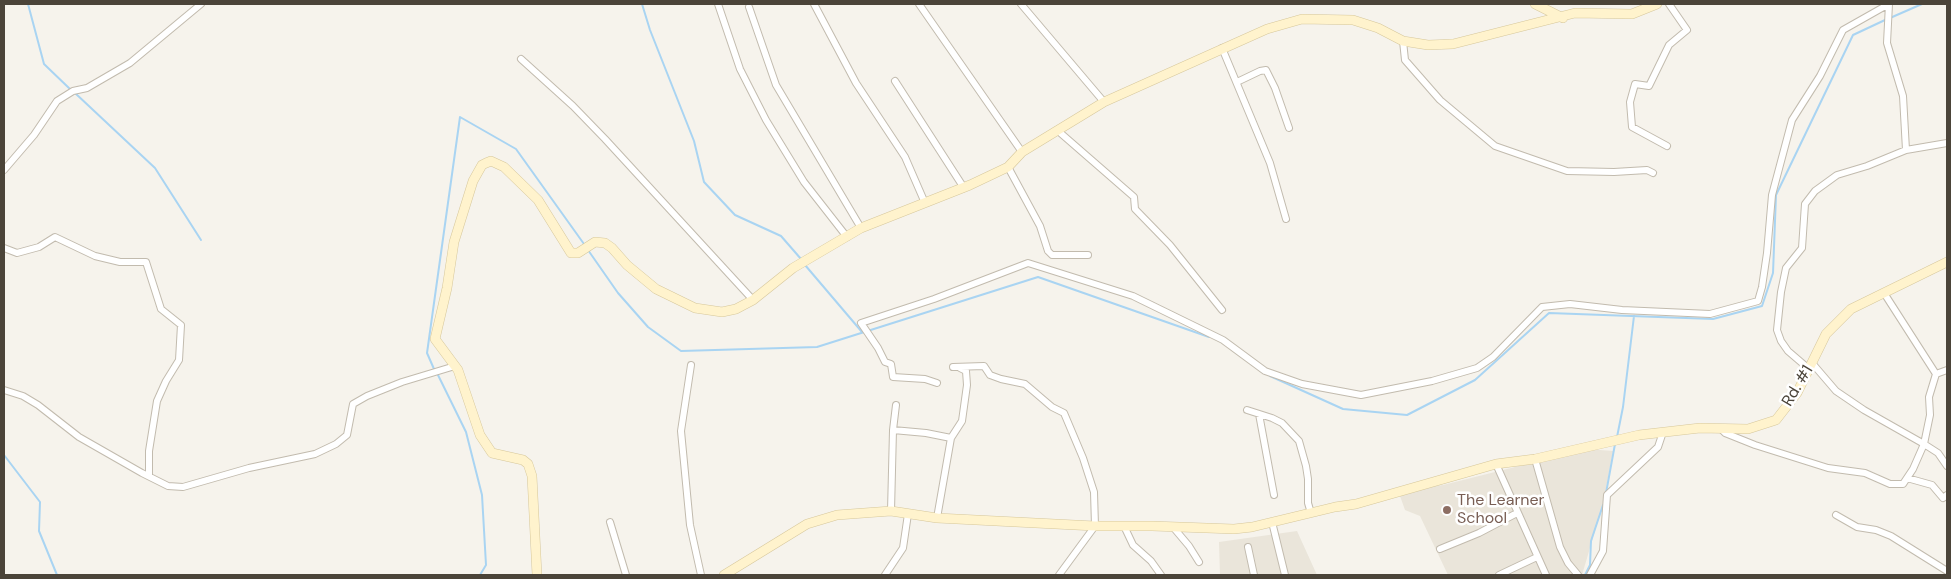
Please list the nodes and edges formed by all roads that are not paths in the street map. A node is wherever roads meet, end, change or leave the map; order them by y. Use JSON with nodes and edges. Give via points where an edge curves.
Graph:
{"nodes":[{"id":1,"x":201,"y":4,"type":"edge"},
{"id":2,"x":718,"y":4,"type":"edge"},
{"id":3,"x":814,"y":4,"type":"edge"},
{"id":4,"x":919,"y":4,"type":"edge"},
{"id":5,"x":1021,"y":4,"type":"edge"},
{"id":6,"x":1535,"y":4,"type":"edge"},
{"id":7,"x":1657,"y":4,"type":"edge"},
{"id":8,"x":1669,"y":4,"type":"edge"},
{"id":9,"x":748,"y":7,"type":"dead end"},
{"id":10,"x":1889,"y":8,"type":"edge"},
{"id":11,"x":1564,"y":18,"type":"junction"},
{"id":12,"x":1403,"y":41,"type":"junction"},
{"id":13,"x":1222,"y":48,"type":"junction"},
{"id":14,"x":521,"y":59,"type":"dead end"},
{"id":15,"x":895,"y":81,"type":"dead end"},
{"id":16,"x":1236,"y":82,"type":"junction"},
{"id":17,"x":1104,"y":102,"type":"junction"},
{"id":18,"x":1289,"y":128,"type":"dead end"},
{"id":19,"x":1058,"y":130,"type":"junction"},
{"id":20,"x":1947,"y":143,"type":"edge"},
{"id":21,"x":1667,"y":146,"type":"dead end"},
{"id":22,"x":1906,"y":150,"type":"junction"},
{"id":23,"x":1022,"y":152,"type":"junction"},
{"id":24,"x":1008,"y":167,"type":"junction"},
{"id":25,"x":4,"y":170,"type":"edge"},
{"id":26,"x":1653,"y":173,"type":"dead end"},
{"id":27,"x":964,"y":188,"type":"junction"},
{"id":28,"x":925,"y":203,"type":"junction"},
{"id":29,"x":1286,"y":219,"type":"dead end"},
{"id":30,"x":861,"y":228,"type":"junction"},
{"id":31,"x":847,"y":236,"type":"junction"},
{"id":32,"x":4,"y":248,"type":"edge"},
{"id":33,"x":1088,"y":255,"type":"dead end"},
{"id":34,"x":1947,"y":262,"type":"edge"},
{"id":35,"x":1884,"y":293,"type":"junction"},
{"id":36,"x":753,"y":300,"type":"junction"},
{"id":37,"x":1222,"y":310,"type":"dead end"},
{"id":38,"x":691,"y":365,"type":"dead end"},
{"id":39,"x":455,"y":366,"type":"junction"},
{"id":40,"x":1811,"y":366,"type":"junction"},
{"id":41,"x":1947,"y":370,"type":"edge"},
{"id":42,"x":1936,"y":374,"type":"junction"},
{"id":43,"x":937,"y":383,"type":"dead end"},
{"id":44,"x":4,"y":390,"type":"edge"},
{"id":45,"x":896,"y":406,"type":"dead end"},
{"id":46,"x":1247,"y":410,"type":"dead end"},
{"id":47,"x":1258,"y":414,"type":"junction"},
{"id":48,"x":1722,"y":429,"type":"junction"},
{"id":49,"x":893,"y":430,"type":"junction"},
{"id":50,"x":1663,"y":432,"type":"junction"},
{"id":51,"x":951,"y":438,"type":"junction"},
{"id":52,"x":1924,"y":444,"type":"junction"},
{"id":53,"x":1535,"y":459,"type":"junction"},
{"id":54,"x":1496,"y":464,"type":"junction"},
{"id":55,"x":1947,"y":466,"type":"edge"},
{"id":56,"x":149,"y":476,"type":"junction"},
{"id":57,"x":1907,"y":478,"type":"junction"},
{"id":58,"x":1274,"y":495,"type":"dead end"},
{"id":59,"x":1947,"y":495,"type":"edge"},
{"id":60,"x":891,"y":511,"type":"junction"},
{"id":61,"x":1311,"y":513,"type":"junction"},
{"id":62,"x":1517,"y":513,"type":"junction"},
{"id":63,"x":908,"y":514,"type":"junction"},
{"id":64,"x":1836,"y":515,"type":"dead end"},
{"id":65,"x":937,"y":518,"type":"junction"},
{"id":66,"x":610,"y":522,"type":"dead end"},
{"id":67,"x":1272,"y":522,"type":"junction"},
{"id":68,"x":1095,"y":526,"type":"junction"},
{"id":69,"x":1124,"y":526,"type":"junction"},
{"id":70,"x":1173,"y":526,"type":"junction"},
{"id":71,"x":1248,"y":547,"type":"dead end"},
{"id":72,"x":1440,"y":549,"type":"dead end"},
{"id":73,"x":1537,"y":557,"type":"junction"},
{"id":74,"x":1199,"y":562,"type":"dead end"},
{"id":75,"x":1947,"y":571,"type":"edge"},
{"id":76,"x":536,"y":575,"type":"edge"},
{"id":77,"x":626,"y":575,"type":"edge"},
{"id":78,"x":701,"y":575,"type":"edge"},
{"id":79,"x":724,"y":575,"type":"edge"},
{"id":80,"x":885,"y":575,"type":"edge"},
{"id":81,"x":1060,"y":575,"type":"edge"},
{"id":82,"x":1161,"y":575,"type":"edge"},
{"id":83,"x":1254,"y":575,"type":"edge"},
{"id":84,"x":1285,"y":575,"type":"edge"},
{"id":85,"x":1499,"y":575,"type":"edge"},
{"id":86,"x":1546,"y":575,"type":"edge"},
{"id":87,"x":1578,"y":575,"type":"edge"},
{"id":88,"x":1590,"y":575,"type":"edge"}],
"edges":[{"from":1,"to":25,"type":"street","via":[[130,63],[57,101]]},
{"from":2,"to":31,"type":"street","via":[[740,69],[766,120],[804,182]]},
{"from":3,"to":28,"type":"street","via":[[856,82],[905,157]]},
{"from":4,"to":23,"type":"street"},
{"from":5,"to":17,"type":"street"},
{"from":6,"to":11,"type":"street"},
{"from":7,"to":11,"type":"street","via":[[1632,14],[1575,13]]},
{"from":8,"to":21,"type":"street","via":[[1687,30],[1669,44],[1649,86],[1635,84],[1630,102],[1632,127]]},
{"from":9,"to":30,"type":"street","via":[[776,85]]},
{"from":10,"to":22,"type":"street","via":[[1887,43],[1903,96]]},
{"from":10,"to":43,"type":"street","via":[[1843,30],[1820,76],[1792,120],[1772,196],[1767,253],[1758,301],[1710,314],[1570,304],[1542,306],[1493,357],[1477,368],[1361,395],[1302,384],[1265,371],[1223,340],[1133,296],[1028,263],[934,300],[861,322],[885,362],[891,364],[893,377]]},
{"from":11,"to":12,"type":"street","via":[[1453,44]]},
{"from":12,"to":13,"type":"street","via":[[1353,20],[1302,19],[1267,29]]},
{"from":12,"to":26,"type":"street","via":[[1405,60],[1440,100],[1495,146],[1568,171],[1647,170]]},
{"from":13,"to":16,"type":"street"},
{"from":13,"to":17,"type":"street"},
{"from":14,"to":36,"type":"street","via":[[605,139]]},
{"from":15,"to":27,"type":"street"},
{"from":16,"to":18,"type":"street","via":[[1266,70]]},
{"from":16,"to":29,"type":"street","via":[[1270,163]]},
{"from":17,"to":19,"type":"street"},
{"from":19,"to":23,"type":"street"},
{"from":19,"to":37,"type":"street","via":[[1134,197],[1135,208],[1170,245]]},
{"from":20,"to":22,"type":"street"},
{"from":22,"to":40,"type":"street","via":[[1837,176],[1815,191],[1804,204],[1802,248],[1786,268],[1777,330],[1788,351]]},
{"from":23,"to":24,"type":"street"},
{"from":24,"to":27,"type":"street"},
{"from":24,"to":33,"type":"street","via":[[1036,218],[1048,251],[1052,255]]},
{"from":27,"to":28,"type":"street"},
{"from":28,"to":30,"type":"street"},
{"from":30,"to":31,"type":"street"},
{"from":31,"to":36,"type":"street","via":[[803,262]]},
{"from":32,"to":56,"type":"street","via":[[17,253],[40,248],[55,237],[95,256],[120,262],[146,262],[161,310],[180,325],[179,360],[157,401],[149,450]]},
{"from":34,"to":35,"type":"street","name":"Rd. #1"},
{"from":35,"to":40,"type":"street","name":"Rd. #1","via":[[1851,309],[1826,334]]},
{"from":35,"to":42,"type":"street"},
{"from":36,"to":39,"type":"street","via":[[722,312],[696,308],[656,289],[605,243],[594,242],[578,253],[571,253],[538,200],[504,167],[491,161],[477,172],[463,213],[454,242],[435,340]]},
{"from":38,"to":78,"type":"street","via":[[681,431],[690,525]]},
{"from":39,"to":56,"type":"street","via":[[375,392],[353,404],[347,435],[315,454],[183,487],[168,486]]},
{"from":39,"to":76,"type":"street","via":[[480,435],[492,453],[528,464],[532,476]]},
{"from":40,"to":48,"type":"street","name":"Rd. #1","via":[[1776,420],[1748,429]]},
{"from":40,"to":52,"type":"street","via":[[1836,391]]},
{"from":41,"to":42,"type":"street"},
{"from":42,"to":52,"type":"street","via":[[1929,397],[1930,416]]},
{"from":44,"to":56,"type":"street","via":[[23,396],[79,437]]},
{"from":45,"to":49,"type":"street"},
{"from":46,"to":47,"type":"street"},
{"from":47,"to":58,"type":"street"},
{"from":47,"to":61,"type":"street","via":[[1282,423],[1299,441],[1306,466]]},
{"from":48,"to":50,"type":"street","name":"Rd. #1"},
{"from":48,"to":57,"type":"street","via":[[1755,445],[1828,468],[1866,473],[1890,484],[1904,484]]},
{"from":49,"to":51,"type":"street"},
{"from":49,"to":60,"type":"street"},
{"from":50,"to":53,"type":"street","name":"Rd. #1"},
{"from":50,"to":88,"type":"street","via":[[1658,447],[1608,495],[1603,552]]},
{"from":51,"to":65,"type":"street"},
{"from":51,"to":68,"type":"street","via":[[962,421],[967,386],[966,371],[956,367],[984,366],[990,375],[1025,384],[1064,413],[1094,492]]},
{"from":52,"to":55,"type":"street","via":[[1938,453]]},
{"from":52,"to":57,"type":"street"},
{"from":53,"to":54,"type":"street","name":"Rd. #1"},
{"from":53,"to":87,"type":"street","via":[[1560,547]]},
{"from":54,"to":61,"type":"street","name":"Rd. #1","via":[[1356,504]]},
{"from":54,"to":62,"type":"street"},
{"from":57,"to":59,"type":"street","via":[[1932,486],[1944,498]]},
{"from":60,"to":63,"type":"street","name":"Rd. #1"},
{"from":60,"to":79,"type":"street","name":"Rd. #1","via":[[836,515],[807,524]]},
{"from":61,"to":67,"type":"street","name":"Rd. #1"},
{"from":62,"to":72,"type":"street"},
{"from":62,"to":73,"type":"street"},
{"from":63,"to":65,"type":"street","name":"Rd. #1"},
{"from":63,"to":80,"type":"street","via":[[903,548]]},
{"from":64,"to":75,"type":"street","via":[[1857,527],[1891,536]]},
{"from":65,"to":68,"type":"street","name":"Rd. #1"},
{"from":66,"to":77,"type":"street"},
{"from":67,"to":70,"type":"street","name":"Rd. #1","via":[[1234,529]]},
{"from":67,"to":84,"type":"street"},
{"from":68,"to":69,"type":"street","name":"Rd. #1"},
{"from":68,"to":81,"type":"street"},
{"from":69,"to":70,"type":"street","name":"Rd. #1"},
{"from":69,"to":82,"type":"street","via":[[1134,545],[1151,560]]},
{"from":70,"to":74,"type":"street"},
{"from":71,"to":83,"type":"street"},
{"from":73,"to":85,"type":"street"},
{"from":73,"to":86,"type":"street"}]}
